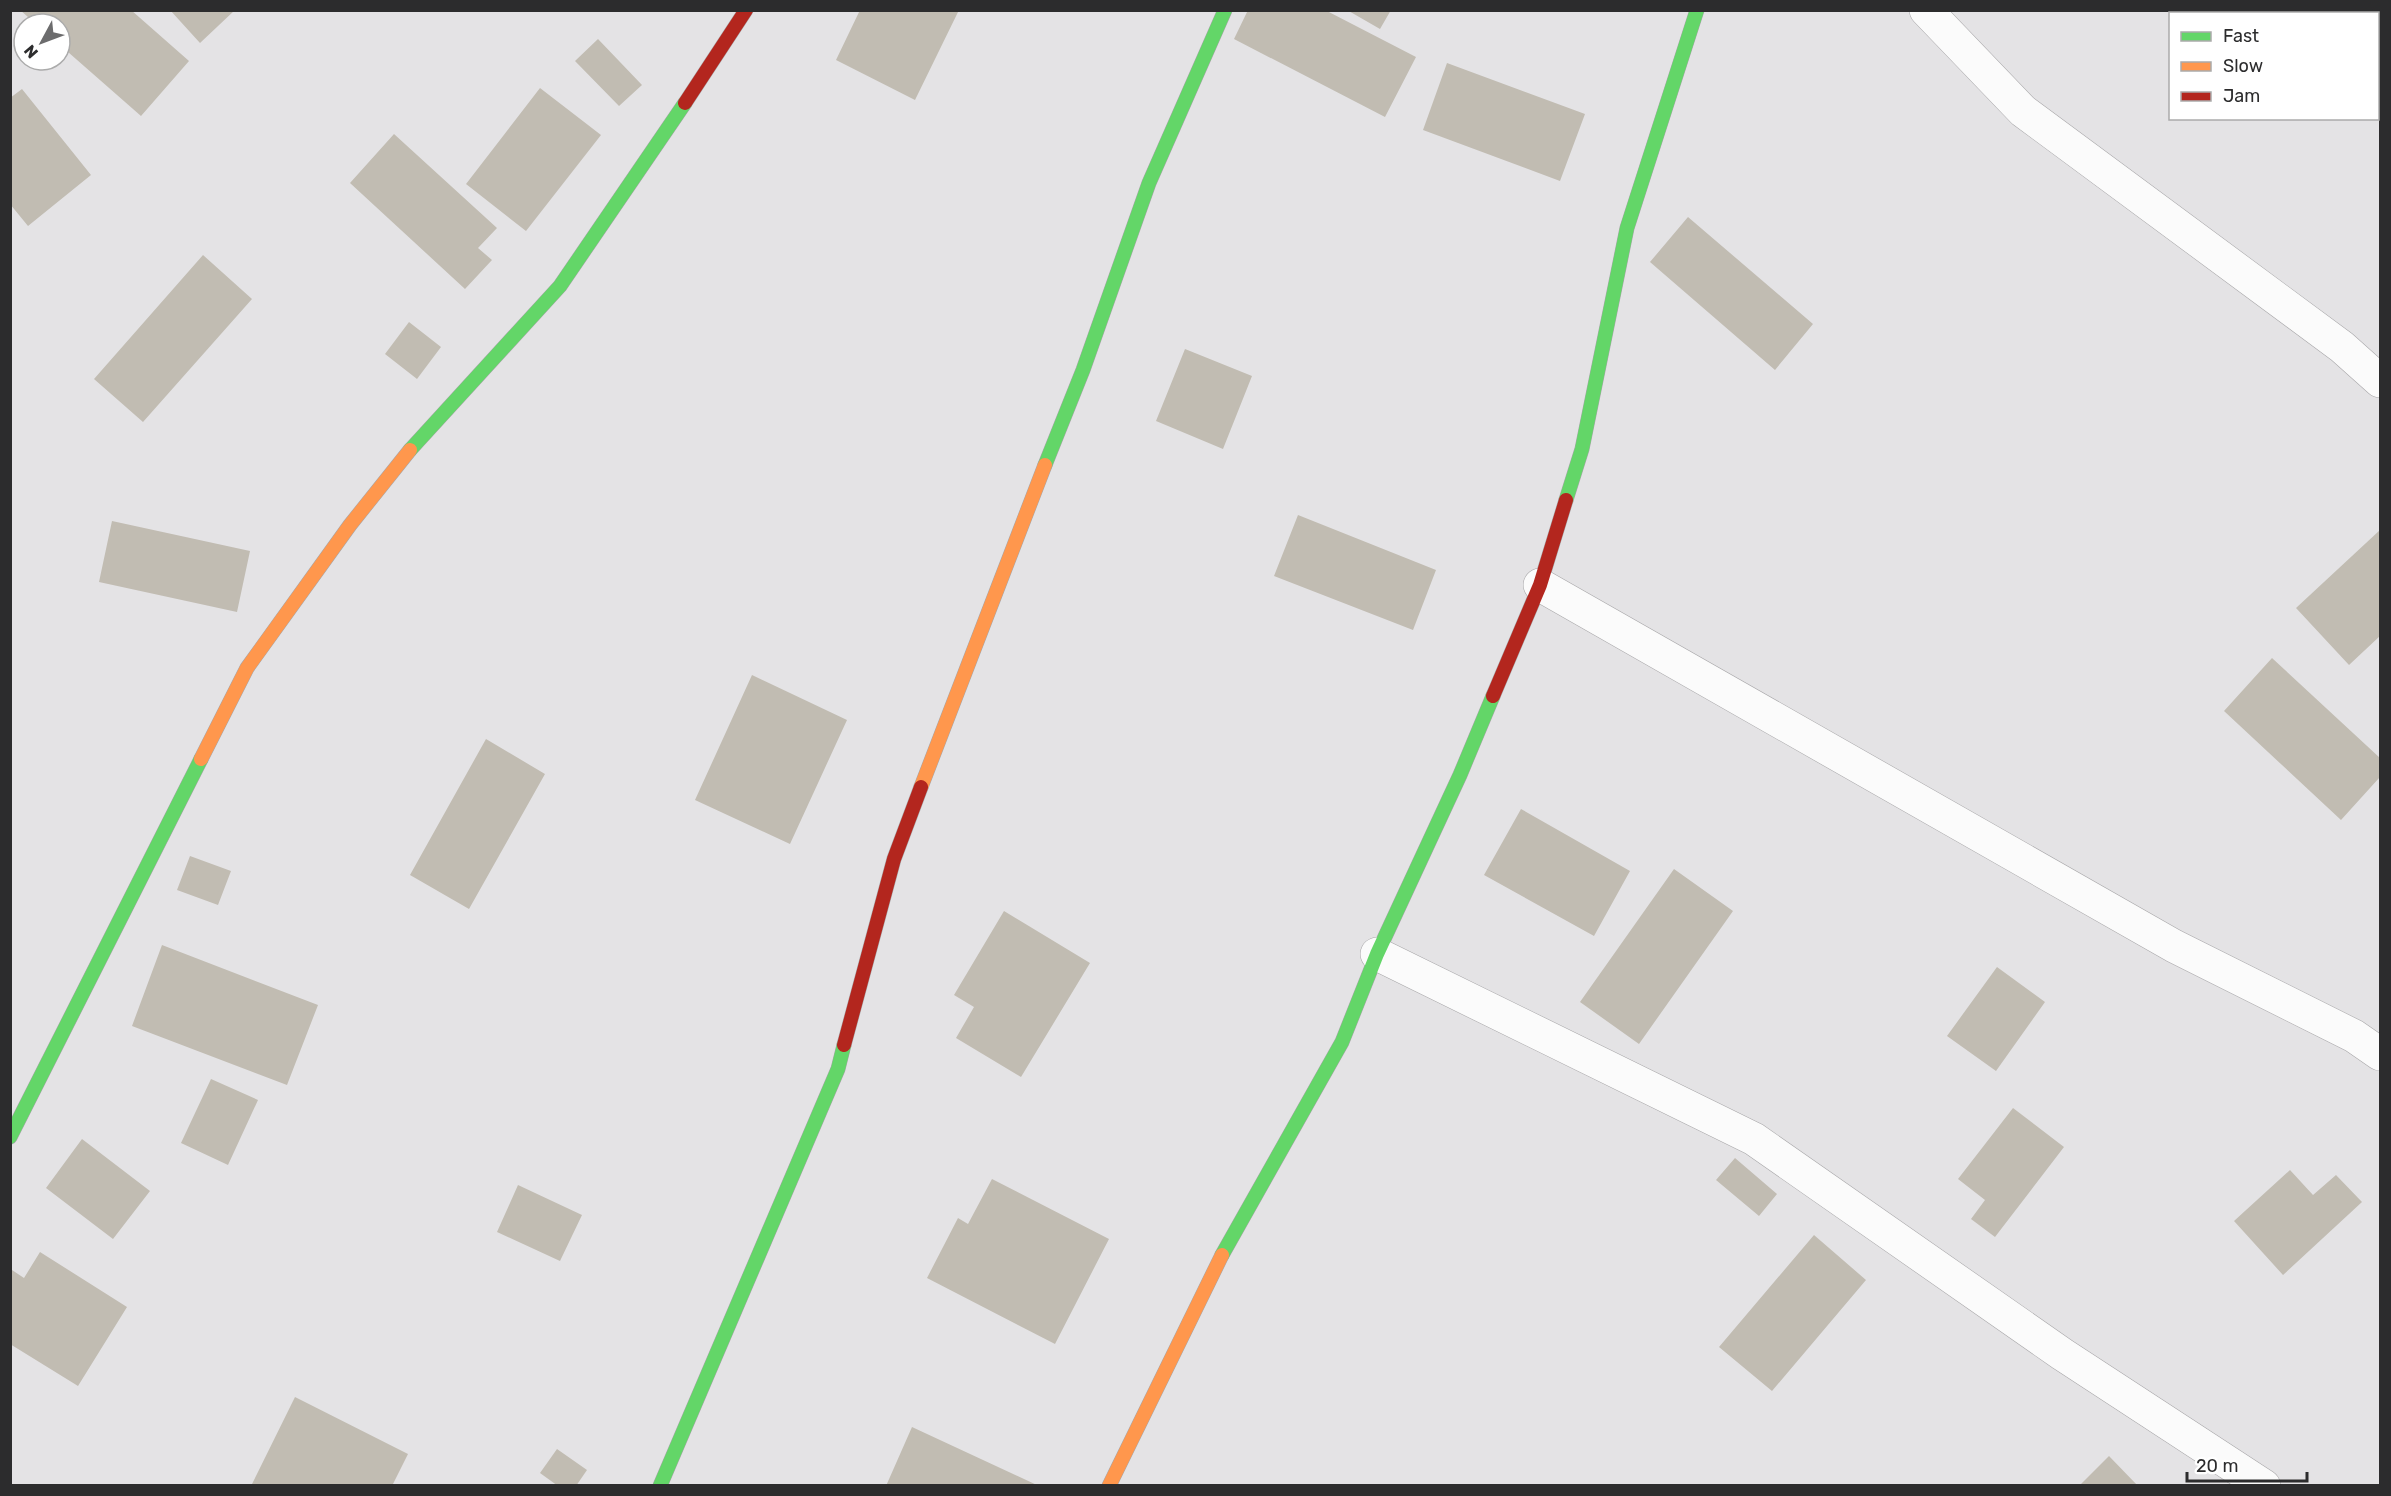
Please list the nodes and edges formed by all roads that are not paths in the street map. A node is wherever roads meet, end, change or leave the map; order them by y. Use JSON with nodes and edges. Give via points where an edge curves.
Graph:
{"nodes":[{"id":1,"x":746,"y":10,"type":"edge"},
{"id":2,"x":1225,"y":10,"type":"edge"},
{"id":3,"x":1697,"y":10,"type":"edge"},
{"id":4,"x":1926,"y":10,"type":"edge"},
{"id":5,"x":2380,"y":381,"type":"edge"},
{"id":6,"x":1540,"y":585,"type":"junction"},
{"id":7,"x":1377,"y":954,"type":"junction"},
{"id":8,"x":2380,"y":1054,"type":"edge"},
{"id":9,"x":10,"y":1137,"type":"edge"},
{"id":10,"x":660,"y":1485,"type":"edge"},
{"id":11,"x":1109,"y":1485,"type":"edge"},
{"id":12,"x":2264,"y":1485,"type":"edge"}],
"edges":[{"from":1,"to":9,"type":"street","via":[[560,286],[400,461],[247,668]]},
{"from":2,"to":10,"type":"street","via":[[1149,183],[1083,370],[894,859],[838,1069]]},
{"from":3,"to":6,"type":"street","via":[[1627,228],[1582,449]]},
{"from":4,"to":5,"type":"street","via":[[2023,111],[2342,347]]},
{"from":6,"to":7,"type":"street","via":[[1460,774]]},
{"from":6,"to":8,"type":"street","via":[[2174,946],[2354,1036]]},
{"from":7,"to":11,"type":"street","via":[[1342,1042],[1236,1228]]},
{"from":7,"to":12,"type":"street","via":[[1754,1139],[2062,1354]]}]}
